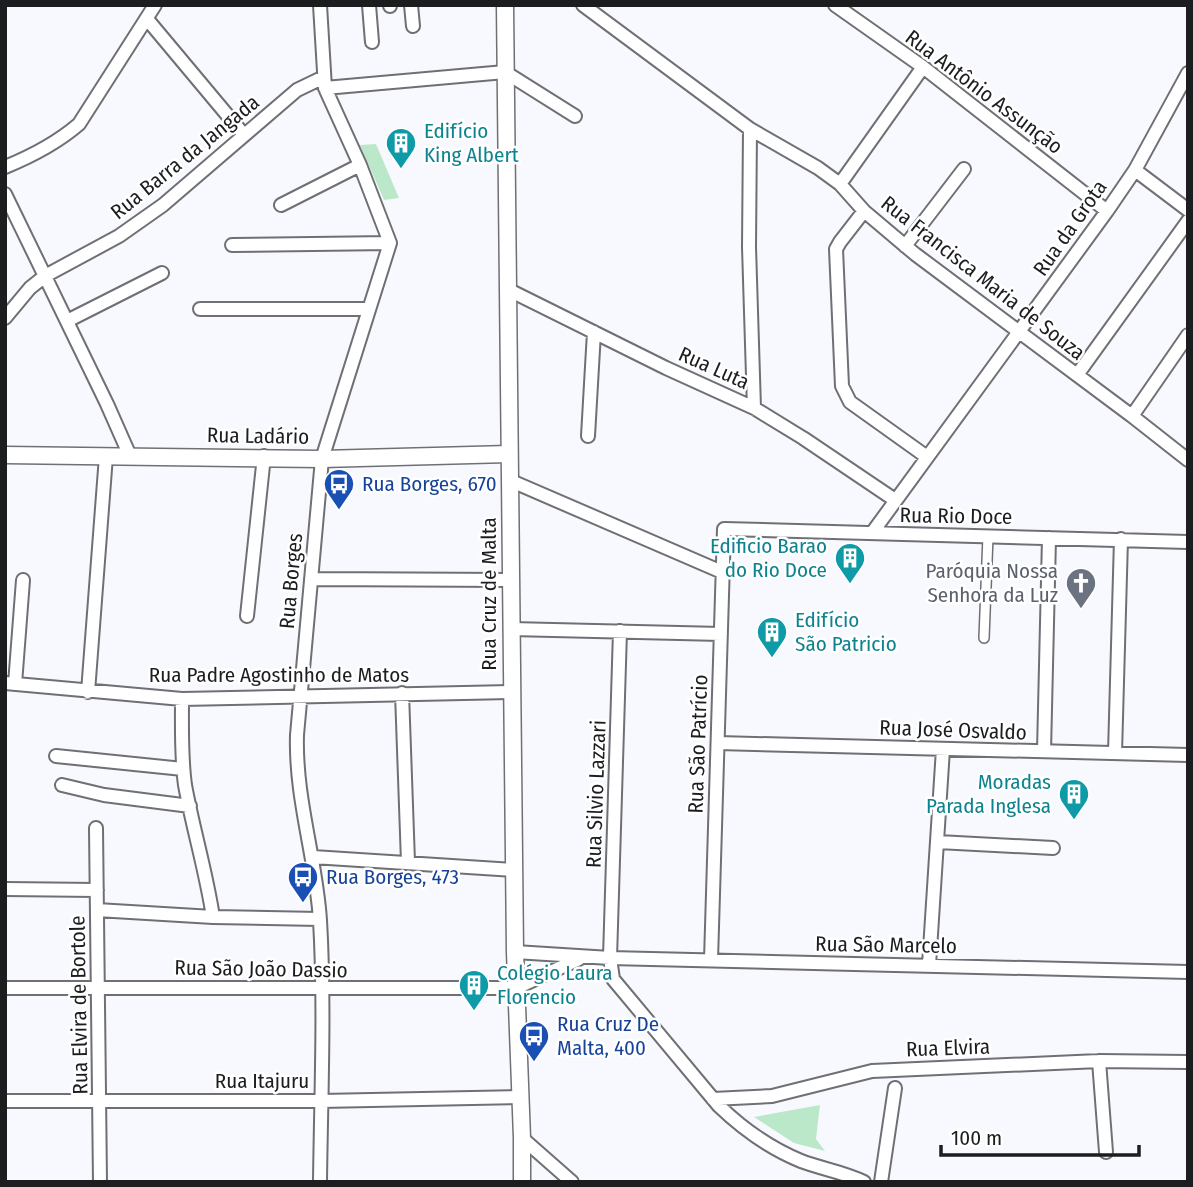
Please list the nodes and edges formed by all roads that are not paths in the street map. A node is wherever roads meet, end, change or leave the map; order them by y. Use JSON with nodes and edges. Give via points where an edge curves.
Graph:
{"nodes":[{"id":1,"x":155,"y":5,"type":"edge"},
{"id":2,"x":320,"y":5,"type":"edge"},
{"id":3,"x":369,"y":5,"type":"edge"},
{"id":4,"x":411,"y":5,"type":"edge"},
{"id":5,"x":504,"y":5,"type":"edge"},
{"id":6,"x":583,"y":5,"type":"edge"},
{"id":7,"x":835,"y":5,"type":"edge"},
{"id":8,"x":147,"y":19,"type":"junction"},
{"id":9,"x":413,"y":26,"type":"dead end"},
{"id":10,"x":372,"y":42,"type":"dead end"},
{"id":11,"x":923,"y":67,"type":"junction"},
{"id":12,"x":505,"y":72,"type":"junction"},
{"id":13,"x":1188,"y":73,"type":"edge"},
{"id":14,"x":325,"y":82,"type":"junction"},
{"id":15,"x":575,"y":116,"type":"dead end"},
{"id":16,"x":750,"y":130,"type":"junction"},
{"id":17,"x":244,"y":135,"type":"junction"},
{"id":18,"x":360,"y":165,"type":"junction"},
{"id":19,"x":5,"y":167,"type":"edge"},
{"id":20,"x":964,"y":169,"type":"dead end"},
{"id":21,"x":1135,"y":170,"type":"junction"},
{"id":22,"x":839,"y":184,"type":"junction"},
{"id":23,"x":5,"y":194,"type":"edge"},
{"id":24,"x":281,"y":205,"type":"dead end"},
{"id":25,"x":1188,"y":210,"type":"edge"},
{"id":26,"x":864,"y":211,"type":"junction"},
{"id":27,"x":1107,"y":211,"type":"junction"},
{"id":28,"x":1188,"y":221,"type":"edge"},
{"id":29,"x":390,"y":243,"type":"junction"},
{"id":30,"x":232,"y":245,"type":"dead end"},
{"id":31,"x":905,"y":246,"type":"junction"},
{"id":32,"x":162,"y":273,"type":"dead end"},
{"id":33,"x":45,"y":276,"type":"junction"},
{"id":34,"x":507,"y":289,"type":"junction"},
{"id":35,"x":200,"y":309,"type":"dead end"},
{"id":36,"x":369,"y":309,"type":"junction"},
{"id":37,"x":5,"y":318,"type":"edge"},
{"id":38,"x":67,"y":321,"type":"junction"},
{"id":39,"x":594,"y":332,"type":"junction"},
{"id":40,"x":1019,"y":333,"type":"junction"},
{"id":41,"x":1188,"y":335,"type":"edge"},
{"id":42,"x":1077,"y":375,"type":"junction"},
{"id":43,"x":754,"y":408,"type":"junction"},
{"id":44,"x":1132,"y":416,"type":"junction"},
{"id":45,"x":588,"y":436,"type":"dead end"},
{"id":46,"x":5,"y":454,"type":"edge"},
{"id":47,"x":509,"y":454,"type":"junction"},
{"id":48,"x":106,"y":456,"type":"junction"},
{"id":49,"x":130,"y":456,"type":"junction"},
{"id":50,"x":264,"y":456,"type":"junction"},
{"id":51,"x":927,"y":457,"type":"junction"},
{"id":52,"x":322,"y":459,"type":"junction"},
{"id":53,"x":1188,"y":460,"type":"edge"},
{"id":54,"x":509,"y":480,"type":"junction"},
{"id":55,"x":895,"y":500,"type":"junction"},
{"id":56,"x":724,"y":529,"type":"joint"},
{"id":57,"x":872,"y":533,"type":"junction"},
{"id":58,"x":988,"y":536,"type":"junction"},
{"id":59,"x":1049,"y":538,"type":"junction"},
{"id":60,"x":1121,"y":539,"type":"junction"},
{"id":61,"x":1188,"y":541,"type":"edge"},
{"id":62,"x":722,"y":572,"type":"junction"},
{"id":63,"x":311,"y":579,"type":"junction"},
{"id":64,"x":23,"y":580,"type":"dead end"},
{"id":65,"x":510,"y":580,"type":"junction"},
{"id":66,"x":247,"y":616,"type":"dead end"},
{"id":67,"x":511,"y":629,"type":"junction"},
{"id":68,"x":620,"y":631,"type":"junction"},
{"id":69,"x":721,"y":634,"type":"junction"},
{"id":70,"x":984,"y":638,"type":"dead end"},
{"id":71,"x":10,"y":684,"type":"edge"},
{"id":72,"x":88,"y":692,"type":"junction"},
{"id":73,"x":511,"y":692,"type":"junction"},
{"id":74,"x":402,"y":693,"type":"junction"},
{"id":75,"x":300,"y":697,"type":"junction"},
{"id":76,"x":182,"y":699,"type":"junction"},
{"id":77,"x":718,"y":743,"type":"junction"},
{"id":78,"x":943,"y":749,"type":"junction"},
{"id":79,"x":1044,"y":751,"type":"junction"},
{"id":80,"x":1115,"y":753,"type":"junction"},
{"id":81,"x":1188,"y":755,"type":"edge"},
{"id":82,"x":56,"y":756,"type":"dead end"},
{"id":83,"x":183,"y":769,"type":"junction"},
{"id":84,"x":62,"y":786,"type":"dead end"},
{"id":85,"x":190,"y":806,"type":"junction"},
{"id":86,"x":96,"y":828,"type":"dead end"},
{"id":87,"x":938,"y":842,"type":"junction"},
{"id":88,"x":1053,"y":848,"type":"dead end"},
{"id":89,"x":313,"y":857,"type":"junction"},
{"id":90,"x":408,"y":862,"type":"junction"},
{"id":91,"x":514,"y":870,"type":"junction"},
{"id":92,"x":5,"y":889,"type":"edge"},
{"id":93,"x":97,"y":890,"type":"junction"},
{"id":94,"x":97,"y":909,"type":"junction"},
{"id":95,"x":213,"y":916,"type":"junction"},
{"id":96,"x":320,"y":919,"type":"junction"},
{"id":97,"x":515,"y":952,"type":"junction"},
{"id":98,"x":582,"y":957,"type":"junction"},
{"id":99,"x":610,"y":958,"type":"junction"},
{"id":100,"x":710,"y":960,"type":"junction"},
{"id":101,"x":929,"y":965,"type":"junction"},
{"id":102,"x":1188,"y":972,"type":"edge"},
{"id":103,"x":99,"y":987,"type":"junction"},
{"id":104,"x":5,"y":988,"type":"edge"},
{"id":105,"x":516,"y":988,"type":"junction"},
{"id":106,"x":321,"y":989,"type":"junction"},
{"id":107,"x":1099,"y":1061,"type":"junction"},
{"id":108,"x":1188,"y":1062,"type":"edge"},
{"id":109,"x":895,"y":1088,"type":"dead end"},
{"id":110,"x":519,"y":1097,"type":"junction"},
{"id":111,"x":713,"y":1099,"type":"junction"},
{"id":112,"x":5,"y":1101,"type":"edge"},
{"id":113,"x":100,"y":1101,"type":"junction"},
{"id":114,"x":321,"y":1101,"type":"junction"},
{"id":115,"x":523,"y":1138,"type":"junction"},
{"id":116,"x":1106,"y":1152,"type":"dead end"},
{"id":117,"x":100,"y":1182,"type":"edge"},
{"id":118,"x":320,"y":1182,"type":"edge"},
{"id":119,"x":522,"y":1182,"type":"edge"},
{"id":120,"x":572,"y":1182,"type":"edge"},
{"id":121,"x":864,"y":1182,"type":"edge"},
{"id":122,"x":881,"y":1182,"type":"edge"}],
"edges":[{"from":1,"to":8,"type":"street"},
{"from":2,"to":14,"type":"street"},
{"from":3,"to":10,"type":"street"},
{"from":4,"to":9,"type":"street"},
{"from":5,"to":12,"type":"street","name":"Rua Cruz de Malta"},
{"from":6,"to":16,"type":"street","name":"Rua Francisca Maria de Souza"},
{"from":7,"to":11,"type":"street","name":"Rua Antônio Assunção"},
{"from":8,"to":17,"type":"street"},
{"from":8,"to":19,"type":"street","via":[[79,124]]},
{"from":11,"to":22,"type":"street"},
{"from":11,"to":27,"type":"street","name":"Rua Antônio Assunção"},
{"from":12,"to":14,"type":"street"},
{"from":12,"to":15,"type":"street"},
{"from":12,"to":34,"type":"street","name":"Rua Cruz de Malta"},
{"from":13,"to":21,"type":"street","name":"Rua da Grota"},
{"from":14,"to":17,"type":"street","name":"Rua Barra da Jangada","via":[[298,90]]},
{"from":14,"to":18,"type":"street"},
{"from":16,"to":22,"type":"street","name":"Rua Francisca Maria de Souza"},
{"from":16,"to":43,"type":"street"},
{"from":17,"to":33,"type":"street","name":"Rua Barra da Jangada","via":[[163,205],[119,236]]},
{"from":18,"to":24,"type":"street"},
{"from":18,"to":29,"type":"street"},
{"from":20,"to":31,"type":"street"},
{"from":21,"to":25,"type":"street"},
{"from":21,"to":27,"type":"street","name":"Rua da Grota"},
{"from":22,"to":26,"type":"street","name":"Rua Francisca Maria de Souza"},
{"from":23,"to":33,"type":"street"},
{"from":26,"to":31,"type":"street","name":"Rua Francisca Maria de Souza"},
{"from":26,"to":51,"type":"street","via":[[836,249],[842,386],[850,402]]},
{"from":27,"to":40,"type":"street","name":"Rua da Grota"},
{"from":28,"to":42,"type":"street"},
{"from":29,"to":30,"type":"street"},
{"from":29,"to":36,"type":"street","name":"Rua Borges"},
{"from":31,"to":40,"type":"street","name":"Rua Francisca Maria de Souza"},
{"from":32,"to":38,"type":"street"},
{"from":33,"to":37,"type":"street","name":"Rua Barra da Jangada"},
{"from":33,"to":38,"type":"street"},
{"from":34,"to":39,"type":"street","name":"Rua Luta"},
{"from":34,"to":47,"type":"street","name":"Rua Cruz de Malta"},
{"from":35,"to":36,"type":"street"},
{"from":36,"to":52,"type":"street","name":"Rua Borges"},
{"from":38,"to":49,"type":"street"},
{"from":39,"to":43,"type":"street","name":"Rua Luta"},
{"from":39,"to":45,"type":"street"},
{"from":40,"to":42,"type":"street","name":"Rua Francisca Maria de Souza"},
{"from":40,"to":51,"type":"street","name":"Rua da Grota"},
{"from":41,"to":44,"type":"street"},
{"from":42,"to":44,"type":"street","name":"Rua Francisca Maria de Souza"},
{"from":43,"to":55,"type":"street","name":"Rua Luta"},
{"from":44,"to":53,"type":"street","name":"Rua Francisca Maria de Souza"},
{"from":46,"to":48,"type":"street","name":"Rua Ladário"},
{"from":47,"to":52,"type":"street","name":"Rua Ladário"},
{"from":47,"to":54,"type":"street","name":"Rua Cruz de Malta"},
{"from":48,"to":49,"type":"street","name":"Rua Ladário"},
{"from":48,"to":72,"type":"street"},
{"from":49,"to":50,"type":"street","name":"Rua Ladário"},
{"from":50,"to":52,"type":"street","name":"Rua Ladário"},
{"from":50,"to":66,"type":"street"},
{"from":51,"to":55,"type":"street","name":"Rua da Grota"},
{"from":52,"to":63,"type":"street","name":"Rua Borges"},
{"from":54,"to":62,"type":"street"},
{"from":54,"to":65,"type":"street","name":"Rua Cruz de Malta"},
{"from":55,"to":57,"type":"street","name":"Rua da Grota"},
{"from":56,"to":57,"type":"street","name":"Rua Rio Doce"},
{"from":56,"to":62,"type":"street","name":"Rua São Patrício"},
{"from":57,"to":58,"type":"street","name":"Rua Rio Doce"},
{"from":58,"to":59,"type":"street","name":"Rua Rio Doce"},
{"from":58,"to":70,"type":"street"},
{"from":59,"to":60,"type":"street","name":"Rua Rio Doce"},
{"from":59,"to":79,"type":"street"},
{"from":60,"to":61,"type":"street","name":"Rua Rio Doce"},
{"from":60,"to":80,"type":"street"},
{"from":62,"to":69,"type":"street","name":"Rua São Patrício"},
{"from":63,"to":65,"type":"street"},
{"from":63,"to":75,"type":"street","name":"Rua Borges"},
{"from":64,"to":71,"type":"street"},
{"from":65,"to":67,"type":"street","name":"Rua Cruz de Malta"},
{"from":67,"to":68,"type":"street"},
{"from":67,"to":73,"type":"street","name":"Rua Cruz de Malta"},
{"from":68,"to":69,"type":"street"},
{"from":68,"to":99,"type":"street","name":"Rua Silvio Lazzari"},
{"from":69,"to":77,"type":"street","name":"Rua São Patrício"},
{"from":71,"to":72,"type":"street","name":"Rua Padre Agostinho de Matos"},
{"from":72,"to":76,"type":"street","name":"Rua Padre Agostinho de Matos"},
{"from":73,"to":74,"type":"street","name":"Rua Padre Agostinho de Matos"},
{"from":73,"to":91,"type":"street","name":"Rua Cruz de Malta"},
{"from":74,"to":75,"type":"street","name":"Rua Padre Agostinho de Matos"},
{"from":74,"to":90,"type":"street"},
{"from":75,"to":76,"type":"street","name":"Rua Padre Agostinho de Matos"},
{"from":75,"to":89,"type":"street","name":"Rua Borges","via":[[296,760]]},
{"from":76,"to":83,"type":"street"},
{"from":77,"to":78,"type":"street","name":"Rua José Osvaldo"},
{"from":77,"to":100,"type":"street","name":"Rua São Patrício"},
{"from":78,"to":79,"type":"street","name":"Rua José Osvaldo"},
{"from":78,"to":87,"type":"street"},
{"from":79,"to":80,"type":"street","name":"Rua José Osvaldo"},
{"from":80,"to":81,"type":"street","name":"Rua José Osvaldo"},
{"from":82,"to":83,"type":"street"},
{"from":83,"to":85,"type":"street"},
{"from":84,"to":85,"type":"street"},
{"from":85,"to":95,"type":"street"},
{"from":86,"to":93,"type":"street","name":"Rua Elvira de Bortole"},
{"from":87,"to":88,"type":"street"},
{"from":87,"to":101,"type":"street"},
{"from":89,"to":90,"type":"street"},
{"from":89,"to":96,"type":"street","name":"Rua Borges"},
{"from":90,"to":91,"type":"street"},
{"from":91,"to":97,"type":"street","name":"Rua Cruz de Malta"},
{"from":92,"to":93,"type":"street"},
{"from":93,"to":94,"type":"street","name":"Rua Elvira de Bortole"},
{"from":94,"to":95,"type":"street"},
{"from":94,"to":103,"type":"street","name":"Rua Elvira de Bortole"},
{"from":95,"to":96,"type":"street"},
{"from":96,"to":106,"type":"street","name":"Rua Borges"},
{"from":97,"to":98,"type":"street","name":"Rua São Marcelo"},
{"from":97,"to":105,"type":"street","name":"Rua Cruz de Malta"},
{"from":98,"to":99,"type":"street","name":"Rua São Marcelo"},
{"from":98,"to":105,"type":"street","name":"Rua São Marcelo"},
{"from":99,"to":100,"type":"street","name":"Rua São Marcelo"},
{"from":99,"to":111,"type":"street","via":[[613,979]]},
{"from":100,"to":101,"type":"street","name":"Rua São Marcelo"},
{"from":101,"to":102,"type":"street","name":"Rua São Marcelo"},
{"from":103,"to":104,"type":"street","name":"Rua São João Dassio"},
{"from":103,"to":106,"type":"street","name":"Rua São João Dassio"},
{"from":103,"to":113,"type":"street","name":"Rua Elvira de Bortole"},
{"from":105,"to":106,"type":"street","name":"Rua São João Dassio"},
{"from":105,"to":110,"type":"street","name":"Rua Cruz de Malta"},
{"from":106,"to":114,"type":"street","name":"Rua Borges"},
{"from":107,"to":108,"type":"street","name":"Rua Elvira"},
{"from":107,"to":111,"type":"street","name":"Rua Elvira","via":[[872,1071],[772,1096]]},
{"from":107,"to":116,"type":"street"},
{"from":109,"to":122,"type":"street"},
{"from":110,"to":114,"type":"street","name":"Rua Itajuru"},
{"from":110,"to":115,"type":"street","name":"Rua Cruz de Malta"},
{"from":111,"to":121,"type":"street","via":[[764,1144]]},
{"from":112,"to":113,"type":"street","name":"Rua Itajuru"},
{"from":113,"to":114,"type":"street","name":"Rua Itajuru"},
{"from":113,"to":117,"type":"street","name":"Rua Elvira de Bortole"},
{"from":114,"to":118,"type":"street","name":"Rua Borges"},
{"from":115,"to":119,"type":"street","name":"Rua Cruz de Malta"},
{"from":115,"to":120,"type":"street"}]}
